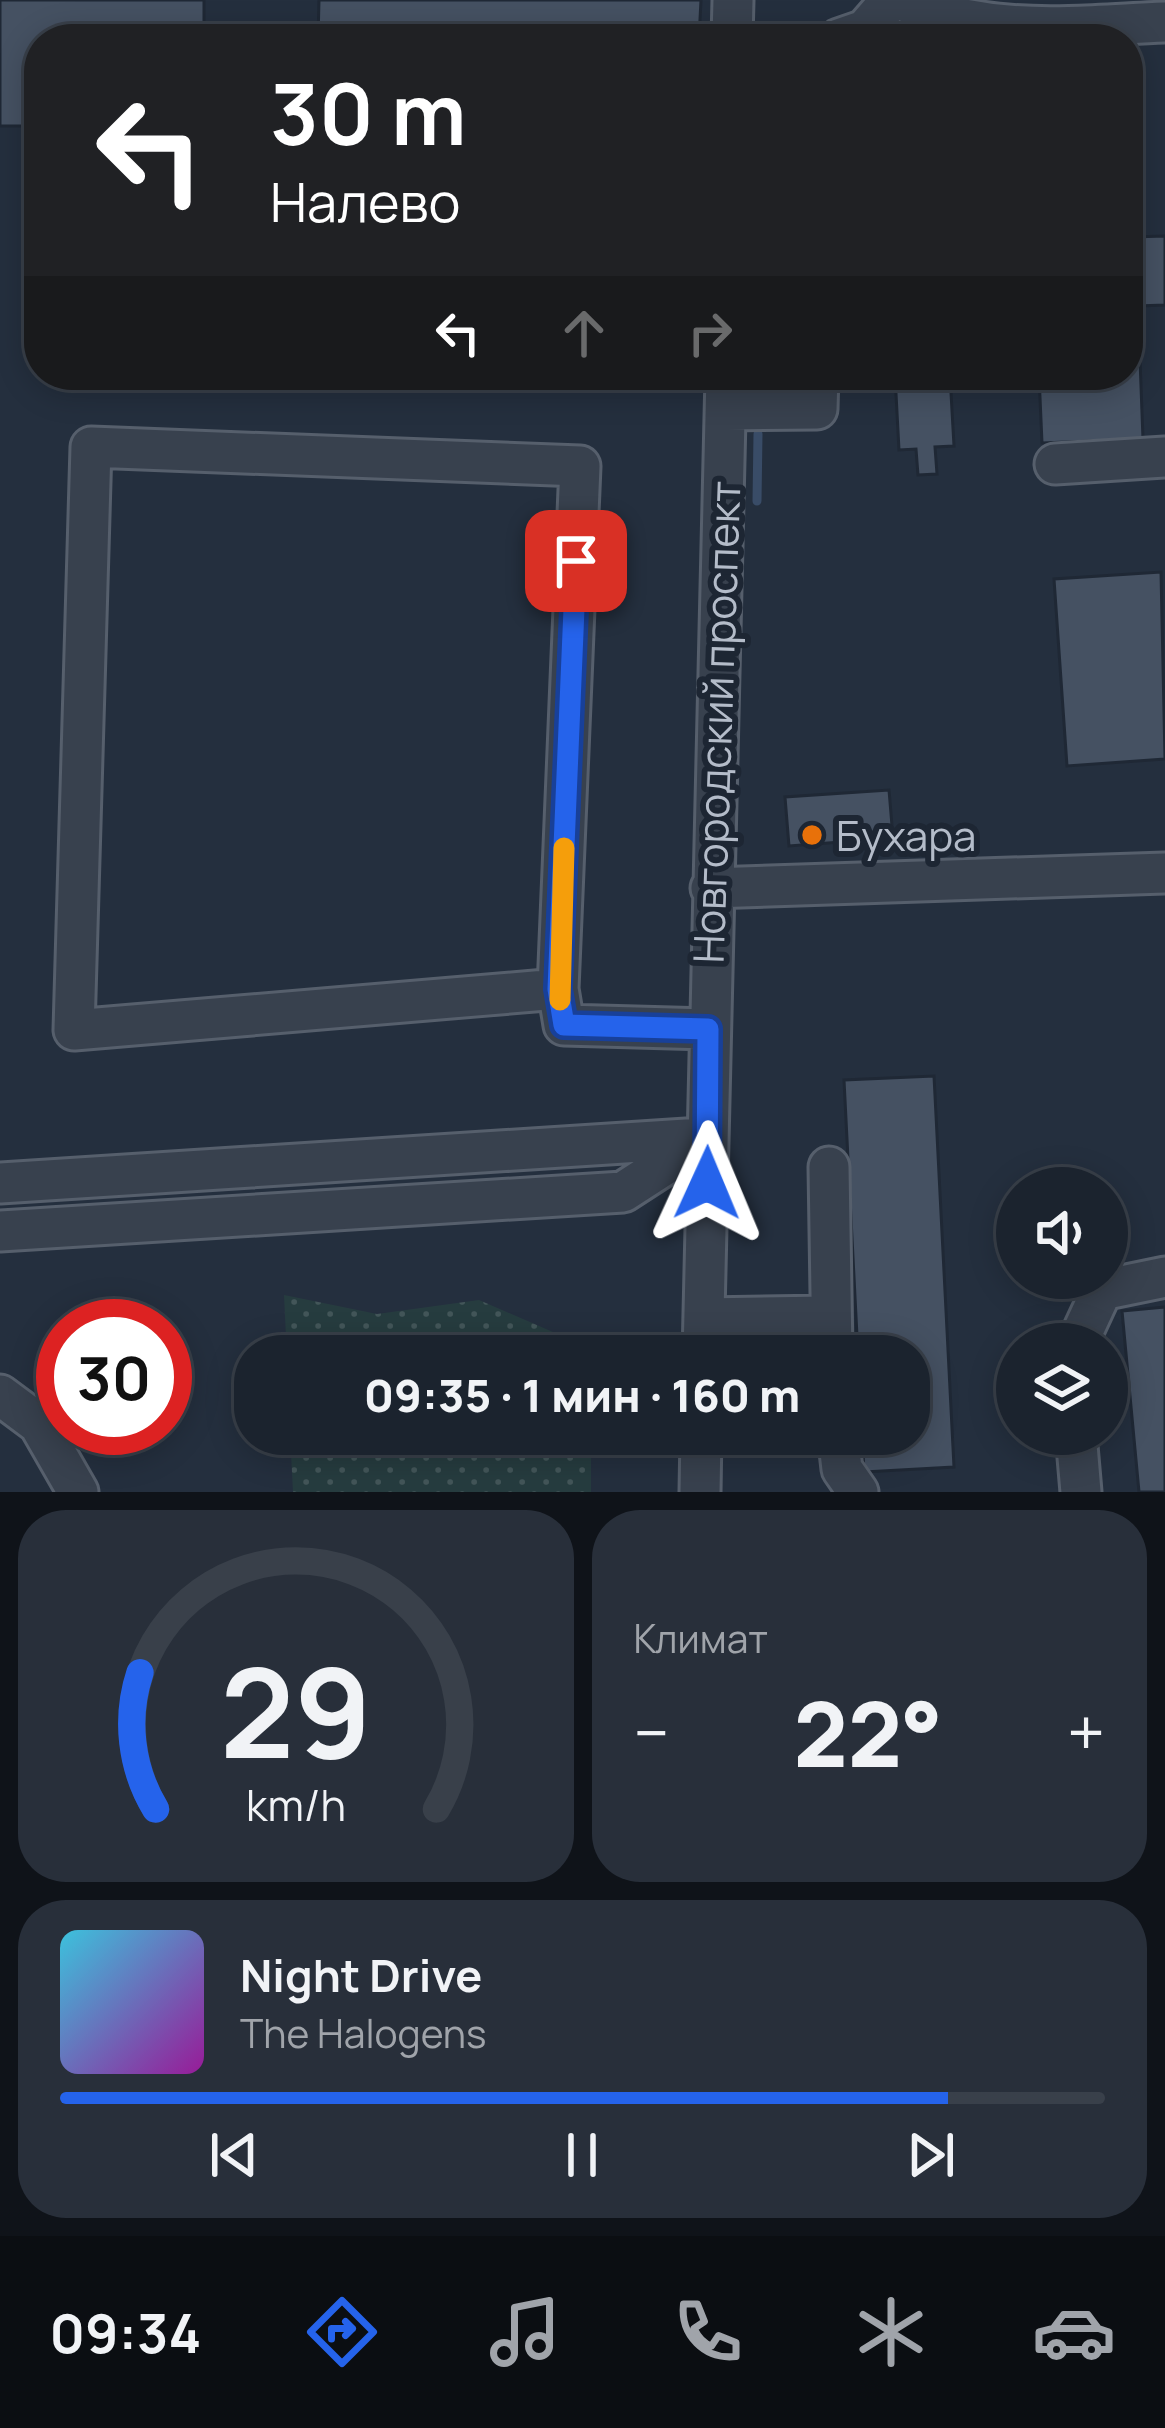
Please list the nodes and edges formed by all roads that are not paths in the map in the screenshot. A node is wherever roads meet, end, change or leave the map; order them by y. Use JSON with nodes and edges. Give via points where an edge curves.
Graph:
{"nodes":[{"id":1,"x":891,"y":0,"type":"edge"},
{"id":2,"x":901,"y":0,"type":"edge"},
{"id":3,"x":1165,"y":22,"type":"edge"},
{"id":4,"x":870,"y":24,"type":"edge"},
{"id":5,"x":975,"y":24,"type":"edge"},
{"id":6,"x":1118,"y":24,"type":"edge"},
{"id":7,"x":818,"y":390,"type":"edge"},
{"id":8,"x":726,"y":392,"type":"edge"},
{"id":9,"x":1165,"y":457,"type":"edge"},
{"id":10,"x":1055,"y":464,"type":"dead end"},
{"id":11,"x":1165,"y":873,"type":"edge"},
{"id":12,"x":711,"y":888,"type":"junction"},
{"id":13,"x":558,"y":989,"type":"junction"},
{"id":14,"x":708,"y":1029,"type":"junction"},
{"id":15,"x":708,"y":1137,"type":"junction"},
{"id":16,"x":829,"y":1167,"type":"dead end"},
{"id":17,"x":0,"y":1183,"type":"edge"},
{"id":18,"x":0,"y":1232,"type":"edge"},
{"id":19,"x":1165,"y":1276,"type":"edge"},
{"id":20,"x":828,"y":1316,"type":"junction"},
{"id":21,"x":1087,"y":1323,"type":"edge"},
{"id":22,"x":703,"y":1335,"type":"edge"},
{"id":23,"x":715,"y":1335,"type":"edge"},
{"id":24,"x":830,"y":1335,"type":"edge"},
{"id":25,"x":0,"y":1395,"type":"edge"},
{"id":26,"x":701,"y":1455,"type":"edge"},
{"id":27,"x":840,"y":1455,"type":"edge"},
{"id":28,"x":1078,"y":1455,"type":"edge"},
{"id":29,"x":78,"y":1492,"type":"edge"},
{"id":30,"x":700,"y":1492,"type":"edge"},
{"id":31,"x":858,"y":1492,"type":"edge"},
{"id":32,"x":1081,"y":1492,"type":"edge"}],
"edges":[{"from":1,"to":4,"type":"street"},
{"from":2,"to":5,"type":"street"},
{"from":3,"to":6,"type":"street"},
{"from":7,"to":8,"type":"street","via":[[818,410]]},
{"from":8,"to":12,"type":"street","name":"Новгородский проспект"},
{"from":9,"to":10,"type":"street"},
{"from":11,"to":12,"type":"street"},
{"from":12,"to":14,"type":"street","name":"Новгородский проспект"},
{"from":13,"to":13,"type":"street","via":[[580,466],[91,447],[74,1030]]},
{"from":13,"to":14,"type":"street","via":[[564,1025]]},
{"from":14,"to":15,"type":"street","name":"Новгородский проспект"},
{"from":15,"to":17,"type":"street"},
{"from":15,"to":18,"type":"street","via":[[623,1192]]},
{"from":15,"to":22,"type":"street","name":"Новгородский проспект"},
{"from":16,"to":20,"type":"street"},
{"from":19,"to":21,"type":"street","via":[[1102,1290]]},
{"from":20,"to":23,"type":"street"},
{"from":20,"to":24,"type":"street"},
{"from":25,"to":29,"type":"street","via":[[39,1424]]},
{"from":26,"to":30,"type":"street"},
{"from":27,"to":31,"type":"street"},
{"from":28,"to":32,"type":"street"}]}
